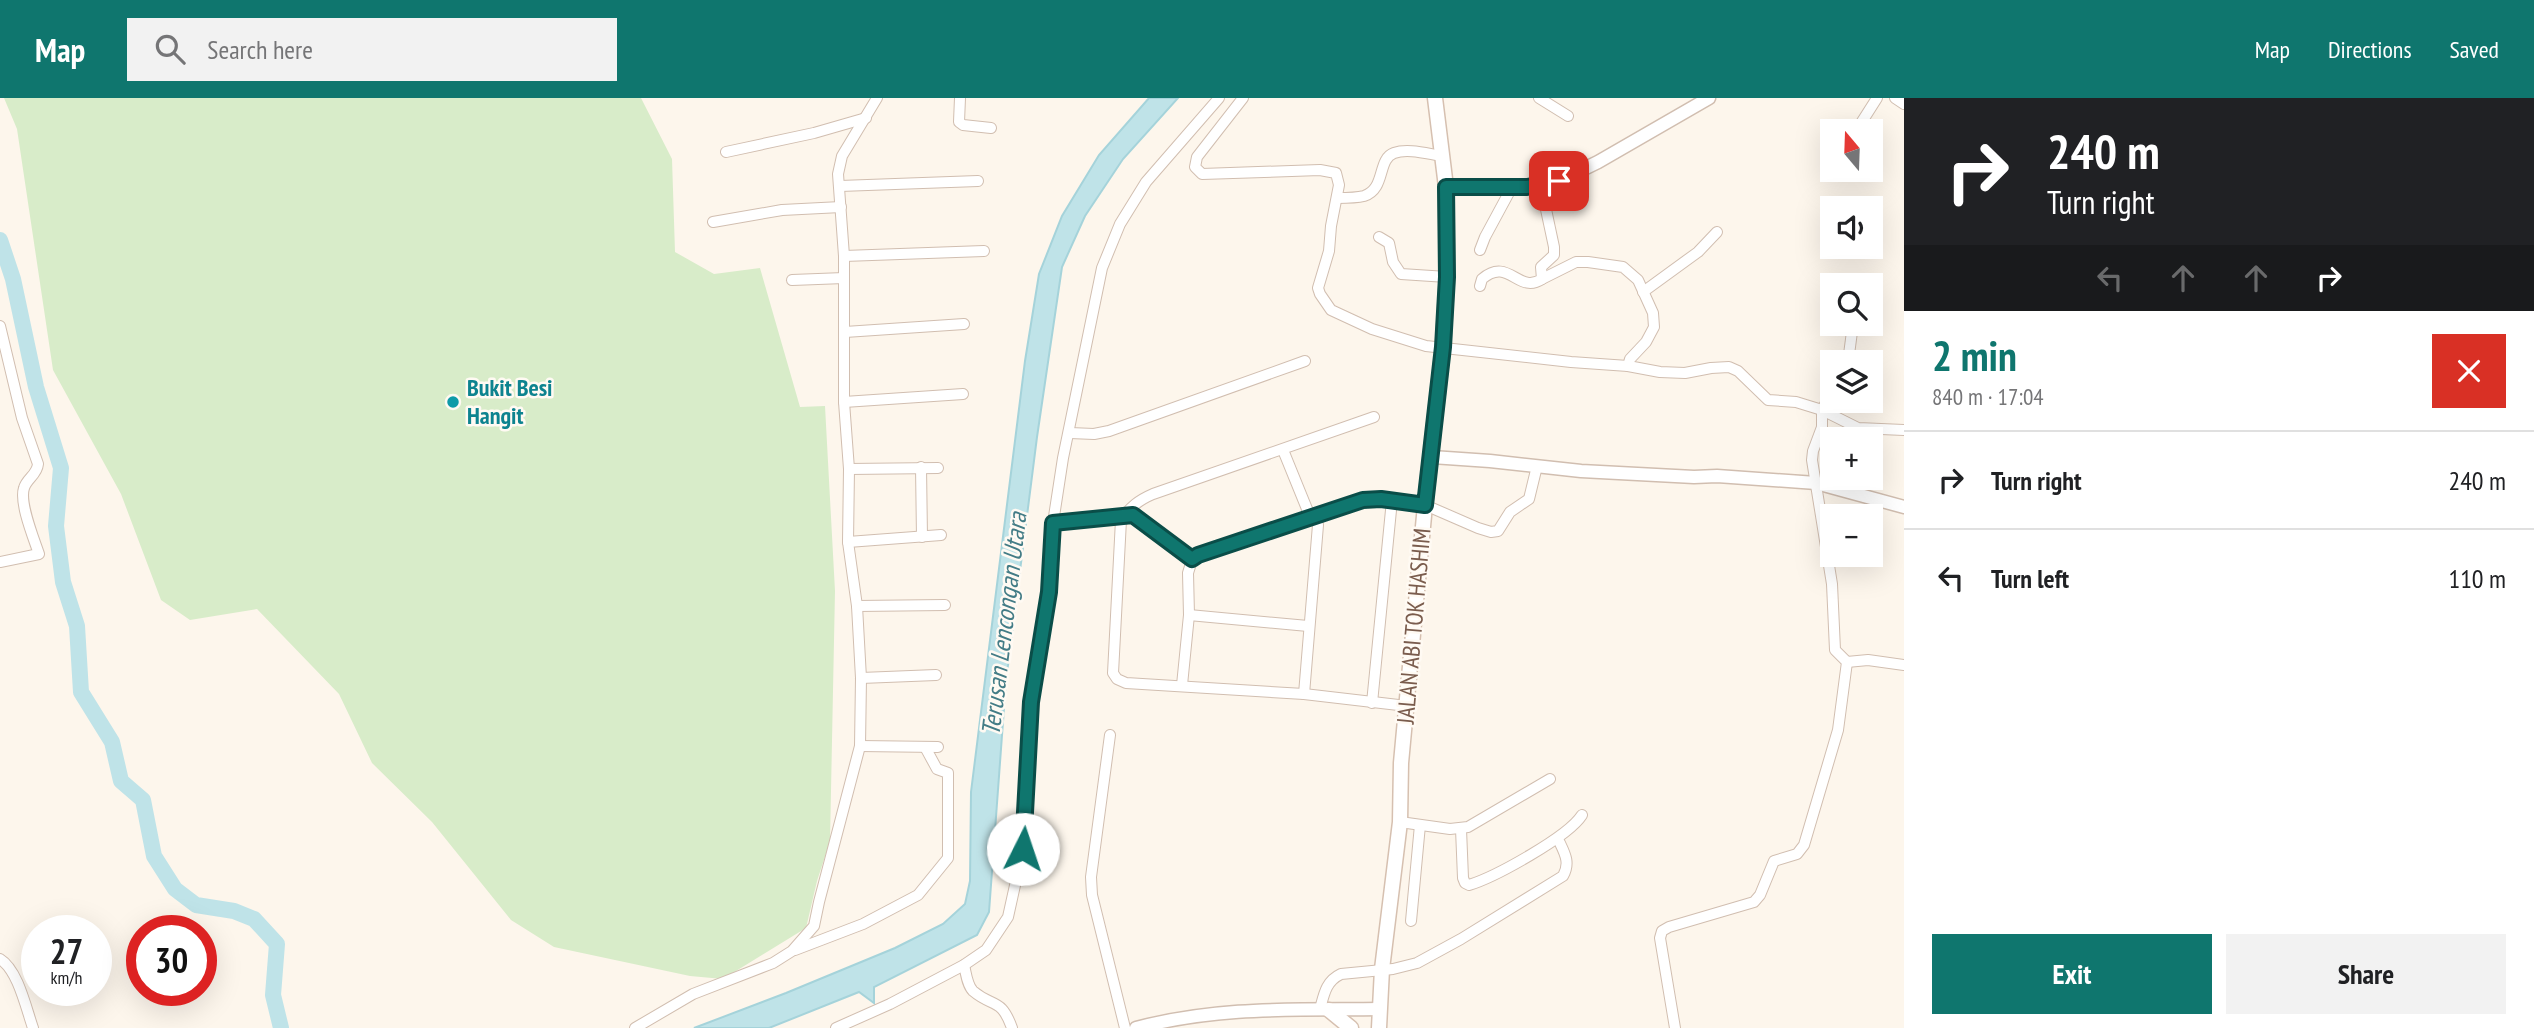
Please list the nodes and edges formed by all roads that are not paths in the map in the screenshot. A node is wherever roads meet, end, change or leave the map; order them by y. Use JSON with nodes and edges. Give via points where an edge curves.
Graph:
{"nodes":[{"id":1,"x":877,"y":98,"type":"edge"},
{"id":2,"x":960,"y":98,"type":"edge"},
{"id":3,"x":1219,"y":98,"type":"edge"},
{"id":4,"x":1243,"y":98,"type":"edge"},
{"id":5,"x":1434,"y":98,"type":"edge"},
{"id":6,"x":1539,"y":98,"type":"edge"},
{"id":7,"x":1710,"y":98,"type":"edge"},
{"id":8,"x":1877,"y":98,"type":"edge"},
{"id":9,"x":1895,"y":98,"type":"edge"},
{"id":10,"x":1904,"y":104,"type":"edge"},
{"id":11,"x":1567,"y":116,"type":"dead end"},
{"id":12,"x":866,"y":118,"type":"junction"},
{"id":13,"x":1864,"y":119,"type":"edge"},
{"id":14,"x":991,"y":128,"type":"dead end"},
{"id":15,"x":726,"y":152,"type":"dead end"},
{"id":16,"x":1443,"y":156,"type":"junction"},
{"id":17,"x":978,"y":181,"type":"dead end"},
{"id":18,"x":840,"y":186,"type":"junction"},
{"id":19,"x":1541,"y":186,"type":"junction"},
{"id":20,"x":1446,"y":187,"type":"junction"},
{"id":21,"x":1512,"y":187,"type":"junction"},
{"id":22,"x":1337,"y":198,"type":"junction"},
{"id":23,"x":841,"y":207,"type":"junction"},
{"id":24,"x":713,"y":222,"type":"dead end"},
{"id":25,"x":1717,"y":232,"type":"dead end"},
{"id":26,"x":1379,"y":237,"type":"dead end"},
{"id":27,"x":1480,"y":250,"type":"dead end"},
{"id":28,"x":984,"y":251,"type":"dead end"},
{"id":29,"x":844,"y":256,"type":"junction"},
{"id":30,"x":1447,"y":277,"type":"junction"},
{"id":31,"x":844,"y":278,"type":"junction"},
{"id":32,"x":1542,"y":279,"type":"junction"},
{"id":33,"x":792,"y":280,"type":"dead end"},
{"id":34,"x":1480,"y":286,"type":"dead end"},
{"id":35,"x":1643,"y":292,"type":"junction"},
{"id":36,"x":964,"y":324,"type":"dead end"},
{"id":37,"x":0,"y":326,"type":"edge"},
{"id":38,"x":845,"y":332,"type":"junction"},
{"id":39,"x":1443,"y":347,"type":"junction"},
{"id":40,"x":1305,"y":361,"type":"dead end"},
{"id":41,"x":1628,"y":366,"type":"junction"},
{"id":42,"x":963,"y":394,"type":"dead end"},
{"id":43,"x":844,"y":402,"type":"junction"},
{"id":44,"x":1820,"y":409,"type":"edge"},
{"id":45,"x":1822,"y":413,"type":"edge"},
{"id":46,"x":1828,"y":413,"type":"edge"},
{"id":47,"x":1374,"y":417,"type":"dead end"},
{"id":48,"x":1904,"y":430,"type":"edge"},
{"id":49,"x":1070,"y":433,"type":"junction"},
{"id":50,"x":1283,"y":450,"type":"junction"},
{"id":51,"x":1432,"y":457,"type":"junction"},
{"id":52,"x":1537,"y":466,"type":"junction"},
{"id":53,"x":921,"y":467,"type":"junction"},
{"id":54,"x":938,"y":468,"type":"dead end"},
{"id":55,"x":849,"y":469,"type":"junction"},
{"id":56,"x":1816,"y":483,"type":"junction"},
{"id":57,"x":1392,"y":500,"type":"junction"},
{"id":58,"x":1425,"y":505,"type":"junction"},
{"id":59,"x":1904,"y":507,"type":"edge"},
{"id":60,"x":1125,"y":515,"type":"junction"},
{"id":61,"x":1313,"y":516,"type":"junction"},
{"id":62,"x":1053,"y":523,"type":"junction"},
{"id":63,"x":941,"y":535,"type":"dead end"},
{"id":64,"x":922,"y":537,"type":"junction"},
{"id":65,"x":848,"y":542,"type":"junction"},
{"id":66,"x":1192,"y":559,"type":"junction"},
{"id":67,"x":0,"y":562,"type":"edge"},
{"id":68,"x":945,"y":605,"type":"dead end"},
{"id":69,"x":857,"y":606,"type":"junction"},
{"id":70,"x":1189,"y":615,"type":"junction"},
{"id":71,"x":1308,"y":626,"type":"junction"},
{"id":72,"x":1847,"y":662,"type":"junction"},
{"id":73,"x":1904,"y":665,"type":"edge"},
{"id":74,"x":936,"y":675,"type":"dead end"},
{"id":75,"x":861,"y":678,"type":"junction"},
{"id":76,"x":1182,"y":685,"type":"junction"},
{"id":77,"x":1304,"y":694,"type":"junction"},
{"id":78,"x":1372,"y":703,"type":"junction"},
{"id":79,"x":1406,"y":706,"type":"junction"},
{"id":80,"x":1110,"y":735,"type":"dead end"},
{"id":81,"x":860,"y":746,"type":"junction"},
{"id":82,"x":925,"y":747,"type":"junction"},
{"id":83,"x":939,"y":747,"type":"dead end"},
{"id":84,"x":1550,"y":779,"type":"dead end"},
{"id":85,"x":1583,"y":815,"type":"dead end"},
{"id":86,"x":1400,"y":822,"type":"junction"},
{"id":87,"x":1420,"y":825,"type":"junction"},
{"id":88,"x":1461,"y":829,"type":"junction"},
{"id":89,"x":1558,"y":839,"type":"junction"},
{"id":90,"x":1411,"y":921,"type":"dead end"},
{"id":91,"x":792,"y":951,"type":"junction"},
{"id":92,"x":0,"y":959,"type":"edge"},
{"id":93,"x":964,"y":965,"type":"junction"},
{"id":94,"x":1382,"y":969,"type":"junction"},
{"id":95,"x":1380,"y":1009,"type":"junction"},
{"id":96,"x":1325,"y":1010,"type":"junction"},
{"id":97,"x":33,"y":1028,"type":"edge"},
{"id":98,"x":635,"y":1028,"type":"edge"},
{"id":99,"x":836,"y":1028,"type":"edge"},
{"id":100,"x":1013,"y":1028,"type":"edge"},
{"id":101,"x":1125,"y":1028,"type":"edge"},
{"id":102,"x":1136,"y":1028,"type":"edge"},
{"id":103,"x":1351,"y":1028,"type":"edge"},
{"id":104,"x":1378,"y":1028,"type":"edge"},
{"id":105,"x":1675,"y":1028,"type":"edge"}],
"edges":[{"from":1,"to":12,"type":"street"},
{"from":2,"to":14,"type":"street","via":[[959,122]]},
{"from":3,"to":49,"type":"street","via":[[1146,183],[1113,239],[1102,268]]},
{"from":4,"to":22,"type":"street","via":[[1197,157],[1198,171],[1334,171],[1339,180]]},
{"from":5,"to":16,"type":"main road","name":"JALAN ABI TOK HASHIM"},
{"from":6,"to":11,"type":"street"},
{"from":7,"to":19,"type":"street","via":[[1598,162]]},
{"from":8,"to":13,"type":"street"},
{"from":9,"to":10,"type":"street"},
{"from":12,"to":15,"type":"street"},
{"from":12,"to":18,"type":"street","via":[[842,156]]},
{"from":16,"to":20,"type":"main road","name":"JALAN ABI TOK HASHIM"},
{"from":16,"to":22,"type":"street","via":[[1404,151],[1390,154],[1376,188],[1364,196]]},
{"from":17,"to":18,"type":"street"},
{"from":18,"to":23,"type":"street"},
{"from":19,"to":21,"type":"street"},
{"from":19,"to":32,"type":"street","via":[[1554,247],[1554,255],[1541,267]]},
{"from":20,"to":21,"type":"street"},
{"from":20,"to":30,"type":"main road","name":"JALAN ABI TOK HASHIM"},
{"from":21,"to":27,"type":"street"},
{"from":22,"to":39,"type":"street","via":[[1318,288],[1326,305],[1372,329]]},
{"from":23,"to":24,"type":"street","via":[[782,210]]},
{"from":23,"to":29,"type":"street"},
{"from":25,"to":35,"type":"street","via":[[1698,252]]},
{"from":26,"to":30,"type":"street","via":[[1389,243],[1401,274]]},
{"from":28,"to":29,"type":"street"},
{"from":29,"to":31,"type":"street"},
{"from":30,"to":39,"type":"main road","name":"JALAN ABI TOK HASHIM"},
{"from":31,"to":33,"type":"street"},
{"from":31,"to":38,"type":"street"},
{"from":32,"to":34,"type":"street","via":[[1524,283],[1505,271],[1495,272],[1482,279]]},
{"from":32,"to":35,"type":"street","via":[[1576,262],[1588,262],[1623,267],[1638,279]]},
{"from":35,"to":41,"type":"street","via":[[1654,327]]},
{"from":36,"to":38,"type":"street"},
{"from":37,"to":67,"type":"street","via":[[37,464],[23,495],[39,554]]},
{"from":38,"to":43,"type":"street"},
{"from":39,"to":41,"type":"street"},
{"from":39,"to":51,"type":"main road","name":"JALAN ABI TOK HASHIM"},
{"from":40,"to":49,"type":"street","via":[[1109,431]]},
{"from":41,"to":44,"type":"street","via":[[1685,373],[1729,367],[1738,370],[1768,400]]},
{"from":42,"to":43,"type":"street"},
{"from":43,"to":55,"type":"street"},
{"from":45,"to":56,"type":"street","via":[[1813,452]]},
{"from":46,"to":48,"type":"street","via":[[1858,428]]},
{"from":47,"to":50,"type":"street"},
{"from":49,"to":62,"type":"street"},
{"from":50,"to":60,"type":"street","via":[[1153,494]]},
{"from":50,"to":61,"type":"street"},
{"from":51,"to":52,"type":"street"},
{"from":51,"to":58,"type":"main road","name":"JALAN ABI TOK HASHIM"},
{"from":52,"to":56,"type":"street"},
{"from":52,"to":58,"type":"street","via":[[1530,499],[1510,512],[1498,531],[1478,528]]},
{"from":53,"to":54,"type":"street"},
{"from":53,"to":55,"type":"street"},
{"from":53,"to":64,"type":"street"},
{"from":55,"to":65,"type":"street"},
{"from":56,"to":59,"type":"street"},
{"from":56,"to":72,"type":"street","via":[[1832,584],[1835,650]]},
{"from":57,"to":58,"type":"street"},
{"from":57,"to":61,"type":"street","via":[[1363,500]]},
{"from":57,"to":78,"type":"street"},
{"from":58,"to":79,"type":"main road","name":"JALAN ABI TOK HASHIM"},
{"from":60,"to":62,"type":"street"},
{"from":60,"to":66,"type":"street","via":[[1133,515]]},
{"from":60,"to":76,"type":"street","via":[[1121,520],[1114,676],[1126,683]]},
{"from":61,"to":66,"type":"street"},
{"from":61,"to":71,"type":"street","via":[[1318,525]]},
{"from":62,"to":93,"type":"street","via":[[1049,592],[1031,702],[1023,849],[1016,890],[997,936]]},
{"from":63,"to":64,"type":"street"},
{"from":64,"to":65,"type":"street"},
{"from":65,"to":69,"type":"street"},
{"from":66,"to":70,"type":"street"},
{"from":68,"to":69,"type":"street"},
{"from":69,"to":75,"type":"street"},
{"from":70,"to":71,"type":"street"},
{"from":70,"to":76,"type":"street"},
{"from":71,"to":77,"type":"street"},
{"from":72,"to":73,"type":"street"},
{"from":72,"to":105,"type":"street","via":[[1838,730],[1804,845],[1797,853],[1774,861],[1754,902],[1669,927],[1661,934]]},
{"from":74,"to":75,"type":"street"},
{"from":75,"to":81,"type":"street"},
{"from":76,"to":77,"type":"street"},
{"from":77,"to":78,"type":"street"},
{"from":78,"to":79,"type":"street"},
{"from":79,"to":86,"type":"main road","name":"JALAN ABI TOK HASHIM"},
{"from":80,"to":101,"type":"street","via":[[1091,895]]},
{"from":81,"to":82,"type":"street"},
{"from":81,"to":91,"type":"street","via":[[814,926]]},
{"from":82,"to":83,"type":"street"},
{"from":82,"to":91,"type":"street","via":[[937,769],[948,773],[948,858],[918,895],[863,924]]},
{"from":84,"to":88,"type":"street"},
{"from":85,"to":89,"type":"street"},
{"from":86,"to":87,"type":"street"},
{"from":86,"to":94,"type":"main road","name":"JALAN ABI TOK HASHIM"},
{"from":87,"to":88,"type":"street"},
{"from":87,"to":90,"type":"street"},
{"from":88,"to":89,"type":"street","via":[[1463,878],[1469,885]]},
{"from":89,"to":94,"type":"street","via":[[1567,860],[1563,876],[1426,959]]},
{"from":91,"to":98,"type":"street","via":[[693,994]]},
{"from":92,"to":97,"type":"street","via":[[8,964]]},
{"from":93,"to":99,"type":"street"},
{"from":93,"to":100,"type":"street","via":[[974,992],[1000,1004]]},
{"from":94,"to":95,"type":"main road","name":"JALAN ABI TOK HASHIM"},
{"from":94,"to":96,"type":"street","via":[[1334,977],[1326,988]]},
{"from":95,"to":96,"type":"street"},
{"from":95,"to":104,"type":"main road","name":"JALAN ABI TOK HASHIM"},
{"from":96,"to":102,"type":"street","via":[[1210,1013]]},
{"from":96,"to":103,"type":"main road"}]}
